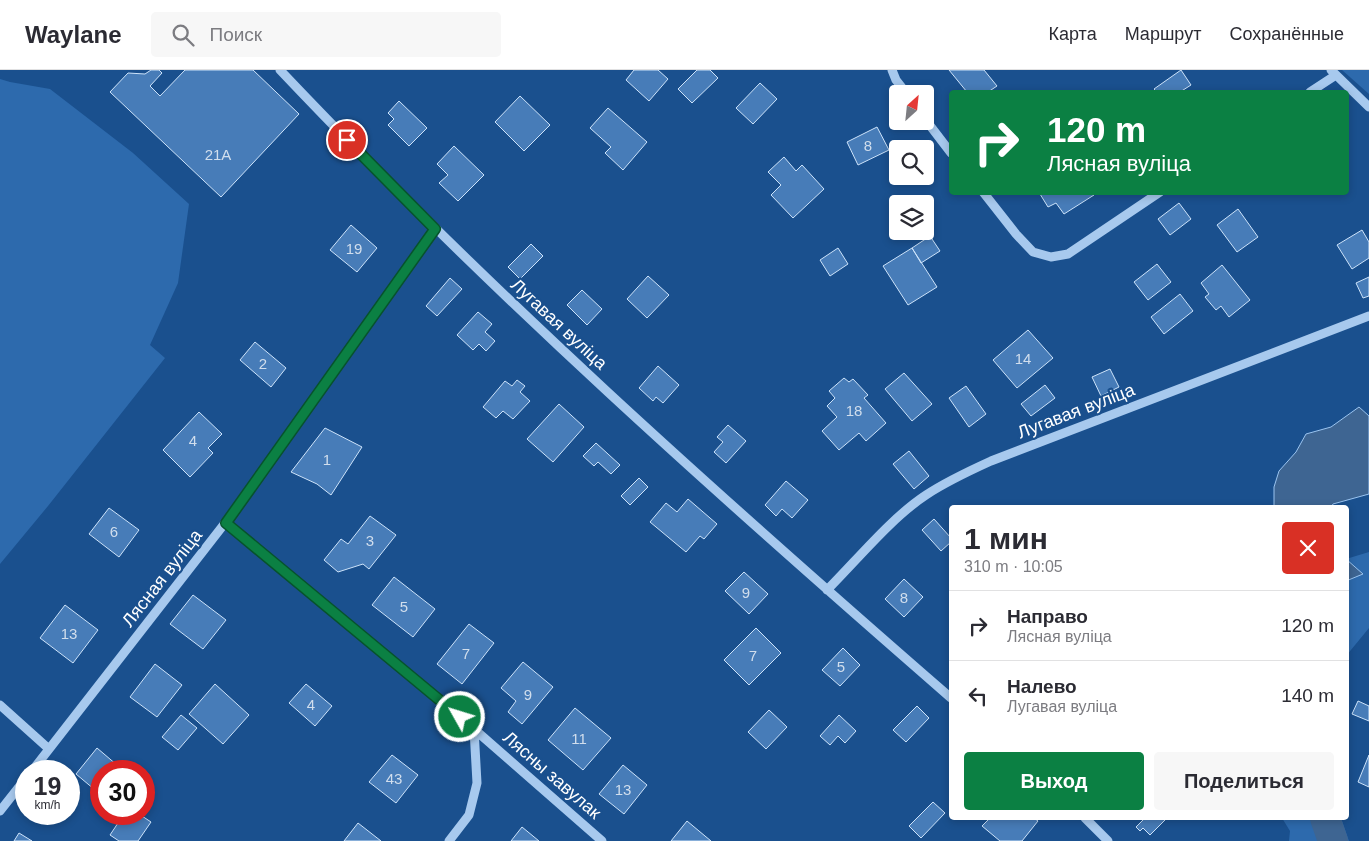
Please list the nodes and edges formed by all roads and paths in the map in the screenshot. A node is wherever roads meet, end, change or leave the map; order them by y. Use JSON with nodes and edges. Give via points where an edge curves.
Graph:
{"nodes":[{"id":1,"x":280,"y":70,"type":"edge"},
{"id":2,"x":892,"y":70,"type":"edge"},
{"id":3,"x":1334,"y":73,"type":"edge"},
{"id":4,"x":900,"y":85,"type":"edge"},
{"id":5,"x":1313,"y":90,"type":"edge"},
{"id":6,"x":1369,"y":106,"type":"edge"},
{"id":7,"x":933,"y":130,"type":"edge"},
{"id":8,"x":949,"y":150,"type":"edge"},
{"id":9,"x":985,"y":195,"type":"edge"},
{"id":10,"x":1156,"y":195,"type":"edge"},
{"id":11,"x":435,"y":229,"type":"junction"},
{"id":12,"x":1369,"y":316,"type":"edge"},
{"id":13,"x":226,"y":523,"type":"junction"},
{"id":14,"x":828,"y":590,"type":"junction"},
{"id":15,"x":949,"y":696,"type":"edge"},
{"id":16,"x":0,"y":706,"type":"edge"},
{"id":17,"x":474,"y":729,"type":"junction"},
{"id":18,"x":50,"y":749,"type":"junction"},
{"id":19,"x":41,"y":760,"type":"edge"},
{"id":20,"x":15,"y":792,"type":"edge"},
{"id":21,"x":0,"y":811,"type":"edge"},
{"id":22,"x":1088,"y":820,"type":"edge"},
{"id":23,"x":449,"y":841,"type":"edge"},
{"id":24,"x":602,"y":841,"type":"edge"},
{"id":25,"x":1108,"y":841,"type":"edge"}],
"edges":[{"from":1,"to":11,"type":"street","name":"Лугавая вуліца"},
{"from":2,"to":4,"type":"street"},
{"from":3,"to":5,"type":"street"},
{"from":3,"to":6,"type":"street"},
{"from":7,"to":8,"type":"street"},
{"from":9,"to":10,"type":"street","via":[[1033,252],[1051,257],[1068,254]]},
{"from":11,"to":13,"type":"street","name":"Лясная вуліца"},
{"from":11,"to":14,"type":"street","name":"Лугавая вуліца","via":[[641,423]]},
{"from":12,"to":14,"type":"street","name":"Лугавая вуліца","via":[[991,461],[948,482],[903,513]]},
{"from":13,"to":17,"type":"street","name":"Лясны завулак"},
{"from":13,"to":18,"type":"street","name":"Лясная вуліца"},
{"from":14,"to":15,"type":"street","name":"Лугавая вуліца"},
{"from":16,"to":18,"type":"street"},
{"from":17,"to":23,"type":"street","via":[[477,783],[469,814]]},
{"from":17,"to":24,"type":"street","name":"Лясны завулак"},
{"from":18,"to":19,"type":"street","name":"Лясная вуліца"},
{"from":20,"to":21,"type":"street"},
{"from":22,"to":25,"type":"street"}]}
